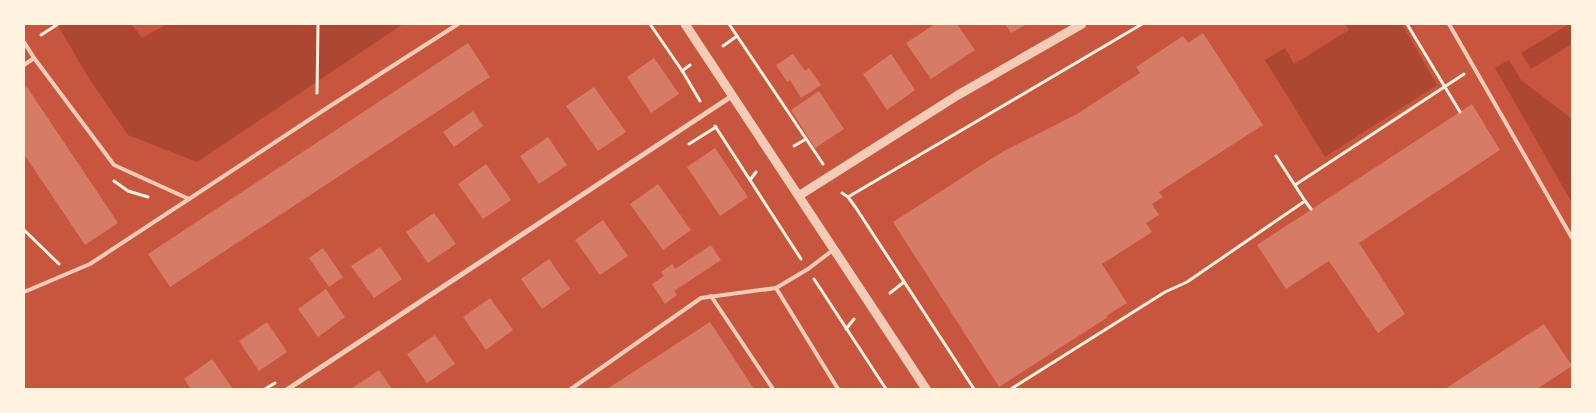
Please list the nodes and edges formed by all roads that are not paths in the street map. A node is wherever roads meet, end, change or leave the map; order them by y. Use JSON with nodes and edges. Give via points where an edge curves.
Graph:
{"nodes":[{"id":1,"x":458,"y":24,"type":"edge"},
{"id":2,"x":685,"y":24,"type":"edge"},
{"id":3,"x":1082,"y":24,"type":"edge"},
{"id":4,"x":1449,"y":24,"type":"edge"},
{"id":5,"x":24,"y":42,"type":"edge"},
{"id":6,"x":34,"y":58,"type":"junction"},
{"id":7,"x":24,"y":65,"type":"edge"},
{"id":8,"x":732,"y":96,"type":"junction"},
{"id":9,"x":800,"y":195,"type":"junction"},
{"id":10,"x":188,"y":199,"type":"junction"},
{"id":11,"x":1572,"y":238,"type":"edge"},
{"id":12,"x":834,"y":249,"type":"junction"},
{"id":13,"x":776,"y":288,"type":"junction"},
{"id":14,"x":24,"y":292,"type":"edge"},
{"id":15,"x":711,"y":296,"type":"junction"},
{"id":16,"x":288,"y":389,"type":"edge"},
{"id":17,"x":571,"y":389,"type":"edge"},
{"id":18,"x":773,"y":389,"type":"edge"},
{"id":19,"x":838,"y":389,"type":"edge"},
{"id":20,"x":926,"y":389,"type":"edge"}],
"edges":[{"from":1,"to":10,"type":"lane"},
{"from":2,"to":8,"type":"street"},
{"from":3,"to":9,"type":"street","via":[[958,95]]},
{"from":4,"to":11,"type":"lane"},
{"from":5,"to":6,"type":"lane"},
{"from":6,"to":7,"type":"lane"},
{"from":6,"to":10,"type":"lane","via":[[114,166]]},
{"from":8,"to":9,"type":"street"},
{"from":8,"to":16,"type":"street"},
{"from":9,"to":12,"type":"street"},
{"from":10,"to":14,"type":"lane","via":[[90,264]]},
{"from":12,"to":13,"type":"lane","via":[[808,270]]},
{"from":12,"to":20,"type":"street"},
{"from":13,"to":15,"type":"lane"},
{"from":13,"to":19,"type":"lane"},
{"from":15,"to":17,"type":"lane","via":[[701,298]]},
{"from":15,"to":18,"type":"lane"}]}
